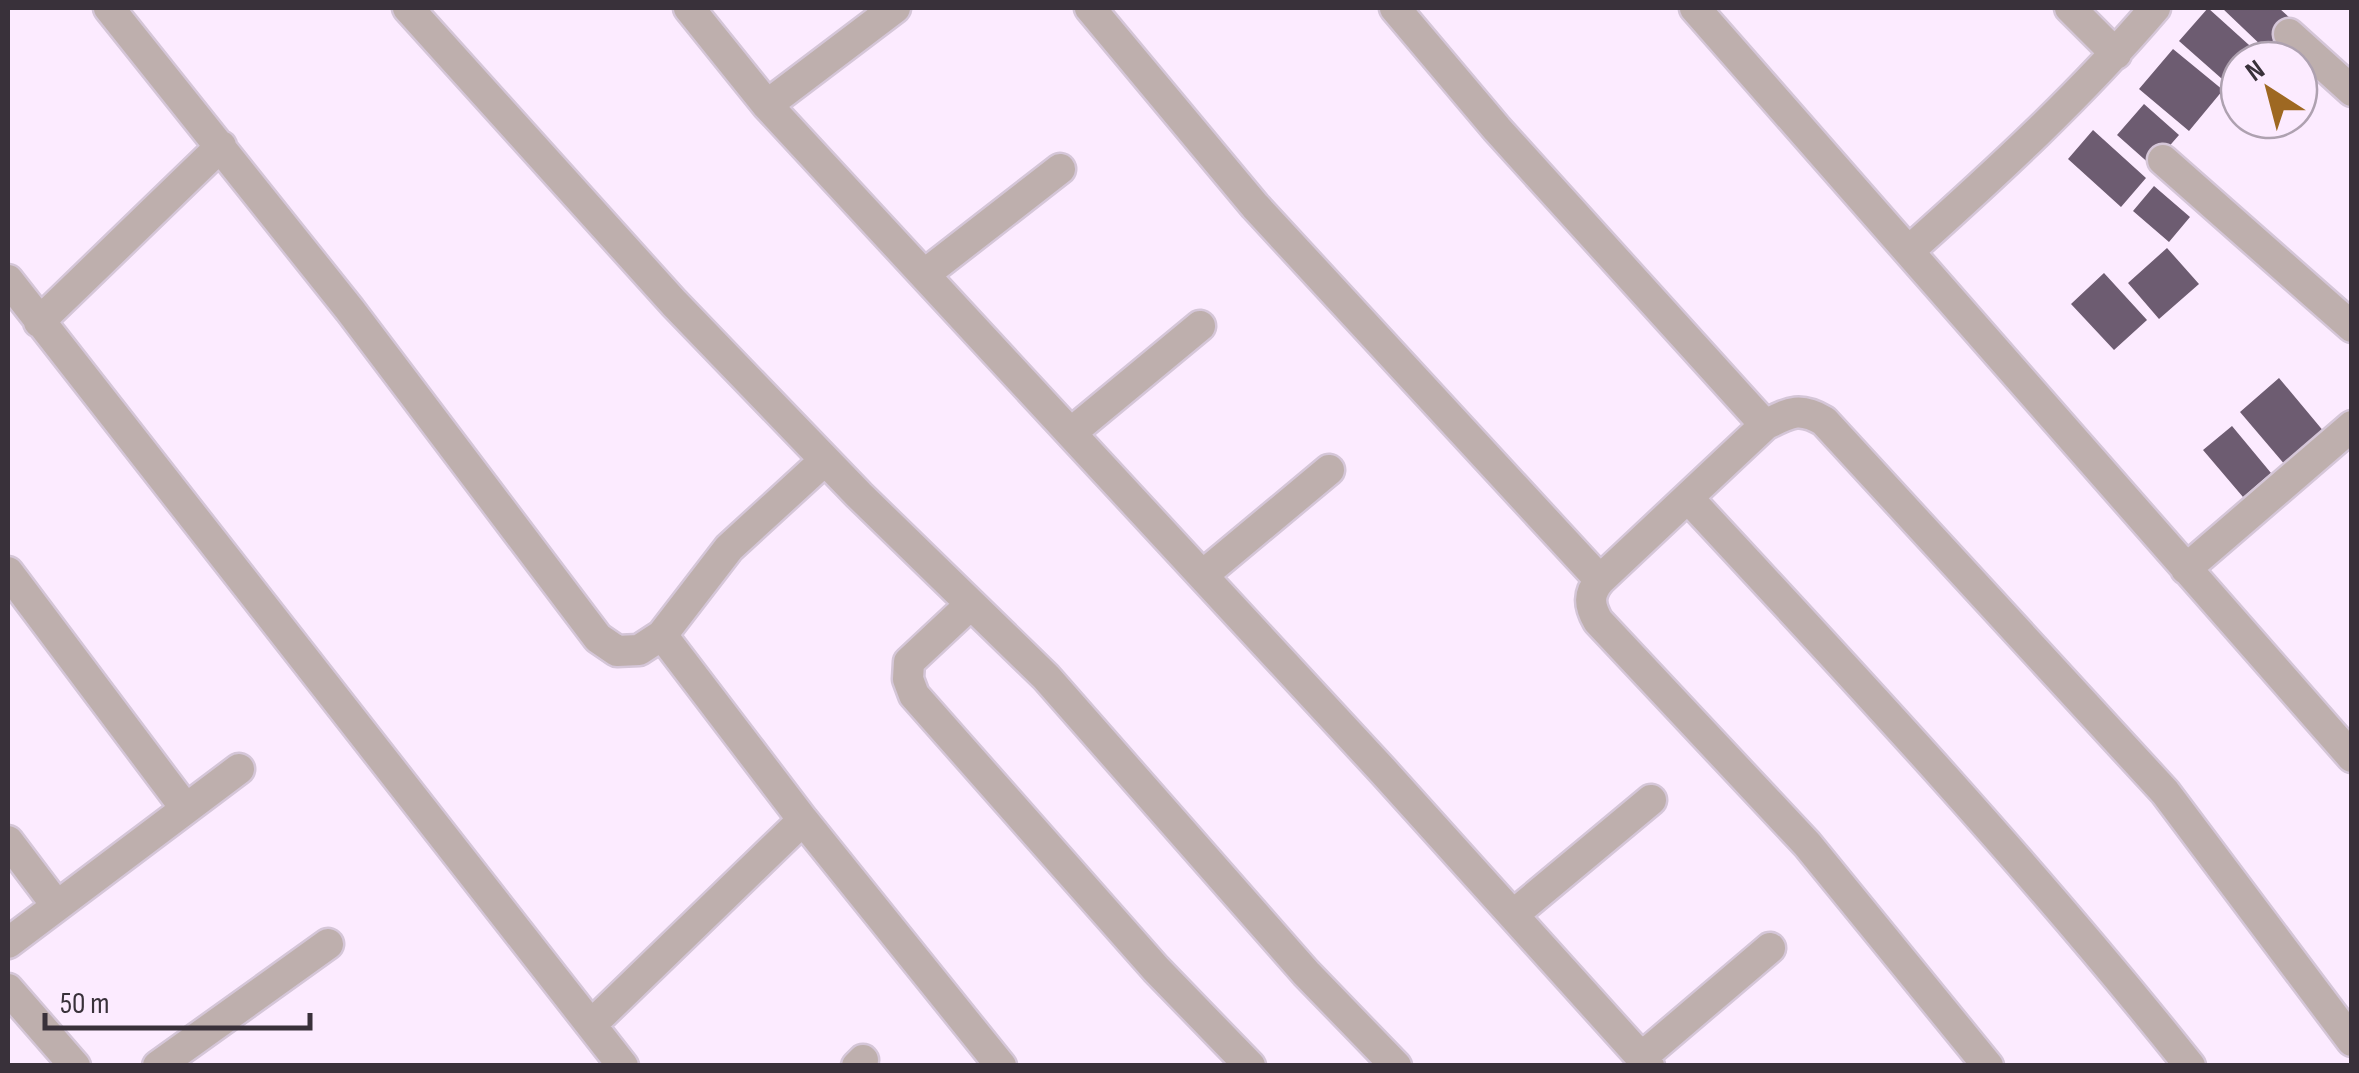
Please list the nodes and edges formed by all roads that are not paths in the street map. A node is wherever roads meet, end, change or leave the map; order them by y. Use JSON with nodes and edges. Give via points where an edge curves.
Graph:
{"nodes":[{"id":1,"x":110,"y":8,"type":"edge"},
{"id":2,"x":408,"y":8,"type":"edge"},
{"id":3,"x":689,"y":8,"type":"edge"},
{"id":4,"x":895,"y":8,"type":"edge"},
{"id":5,"x":1090,"y":8,"type":"edge"},
{"id":6,"x":1395,"y":8,"type":"edge"},
{"id":7,"x":1696,"y":8,"type":"edge"},
{"id":8,"x":2070,"y":8,"type":"edge"},
{"id":9,"x":2155,"y":8,"type":"edge"},
{"id":10,"x":2288,"y":34,"type":"dead end"},
{"id":11,"x":2116,"y":54,"type":"junction"},
{"id":12,"x":2352,"y":91,"type":"edge"},
{"id":13,"x":767,"y":105,"type":"junction"},
{"id":14,"x":221,"y":146,"type":"junction"},
{"id":15,"x":2163,"y":160,"type":"dead end"},
{"id":16,"x":1060,"y":170,"type":"dead end"},
{"id":17,"x":1910,"y":250,"type":"junction"},
{"id":18,"x":925,"y":274,"type":"junction"},
{"id":19,"x":8,"y":280,"type":"edge"},
{"id":20,"x":39,"y":322,"type":"junction"},
{"id":21,"x":1200,"y":326,"type":"dead end"},
{"id":22,"x":2352,"y":327,"type":"edge"},
{"id":23,"x":1765,"y":426,"type":"junction"},
{"id":24,"x":2352,"y":426,"type":"edge"},
{"id":25,"x":1072,"y":432,"type":"junction"},
{"id":26,"x":825,"y":460,"type":"junction"},
{"id":27,"x":1328,"y":470,"type":"dead end"},
{"id":28,"x":1688,"y":498,"type":"junction"},
{"id":29,"x":2186,"y":569,"type":"junction"},
{"id":30,"x":8,"y":572,"type":"edge"},
{"id":31,"x":1203,"y":575,"type":"junction"},
{"id":32,"x":1600,"y":580,"type":"junction"},
{"id":33,"x":971,"y":604,"type":"junction"},
{"id":34,"x":662,"y":635,"type":"junction"},
{"id":35,"x":2352,"y":758,"type":"edge"},
{"id":36,"x":239,"y":769,"type":"dead end"},
{"id":37,"x":1651,"y":800,"type":"dead end"},
{"id":38,"x":186,"y":809,"type":"junction"},
{"id":39,"x":803,"y":820,"type":"junction"},
{"id":40,"x":8,"y":841,"type":"edge"},
{"id":41,"x":57,"y":906,"type":"junction"},
{"id":42,"x":1513,"y":915,"type":"junction"},
{"id":43,"x":8,"y":943,"type":"edge"},
{"id":44,"x":328,"y":944,"type":"dead end"},
{"id":45,"x":1770,"y":948,"type":"dead end"},
{"id":46,"x":8,"y":989,"type":"edge"},
{"id":47,"x":591,"y":1025,"type":"junction"},
{"id":48,"x":2352,"y":1041,"type":"edge"},
{"id":49,"x":1646,"y":1061,"type":"edge"},
{"id":50,"x":75,"y":1066,"type":"edge"},
{"id":51,"x":158,"y":1066,"type":"edge"},
{"id":52,"x":623,"y":1066,"type":"edge"},
{"id":53,"x":1001,"y":1066,"type":"edge"},
{"id":54,"x":1250,"y":1066,"type":"edge"},
{"id":55,"x":1396,"y":1066,"type":"edge"},
{"id":56,"x":1988,"y":1066,"type":"edge"},
{"id":57,"x":2190,"y":1066,"type":"edge"}],
"edges":[{"from":1,"to":14,"type":"street"},
{"from":2,"to":26,"type":"street"},
{"from":3,"to":13,"type":"street"},
{"from":4,"to":13,"type":"street"},
{"from":5,"to":32,"type":"street","via":[[1255,206]]},
{"from":6,"to":23,"type":"street"},
{"from":7,"to":17,"type":"street"},
{"from":8,"to":11,"type":"street"},
{"from":9,"to":11,"type":"street"},
{"from":10,"to":12,"type":"street"},
{"from":11,"to":17,"type":"street"},
{"from":13,"to":18,"type":"street"},
{"from":14,"to":20,"type":"street"},
{"from":14,"to":34,"type":"street","via":[[598,638],[617,651],[638,650]]},
{"from":15,"to":22,"type":"street"},
{"from":16,"to":18,"type":"street"},
{"from":17,"to":29,"type":"street"},
{"from":18,"to":25,"type":"street"},
{"from":19,"to":20,"type":"street"},
{"from":20,"to":47,"type":"street"},
{"from":21,"to":25,"type":"street"},
{"from":23,"to":28,"type":"street"},
{"from":23,"to":48,"type":"street","via":[[1788,413],[1808,412],[1824,421],[2165,792]]},
{"from":24,"to":29,"type":"street"},
{"from":25,"to":31,"type":"street"},
{"from":26,"to":33,"type":"street"},
{"from":26,"to":34,"type":"street","via":[[728,548]]},
{"from":27,"to":31,"type":"street"},
{"from":28,"to":32,"type":"street"},
{"from":28,"to":57,"type":"street","via":[[2038,882]]},
{"from":29,"to":35,"type":"street"},
{"from":30,"to":38,"type":"street"},
{"from":31,"to":42,"type":"street"},
{"from":32,"to":56,"type":"street","via":[[1591,590],[1598,621],[1807,844]]},
{"from":33,"to":54,"type":"street","via":[[909,662],[914,695]]},
{"from":33,"to":55,"type":"street","via":[[1046,677]]},
{"from":34,"to":39,"type":"street"},
{"from":36,"to":38,"type":"street"},
{"from":37,"to":42,"type":"street"},
{"from":38,"to":41,"type":"street"},
{"from":39,"to":47,"type":"street"},
{"from":39,"to":53,"type":"street"},
{"from":40,"to":41,"type":"street"},
{"from":41,"to":43,"type":"street"},
{"from":42,"to":49,"type":"street"},
{"from":44,"to":51,"type":"street"},
{"from":45,"to":49,"type":"street"},
{"from":46,"to":50,"type":"street"},
{"from":47,"to":52,"type":"street"}]}
